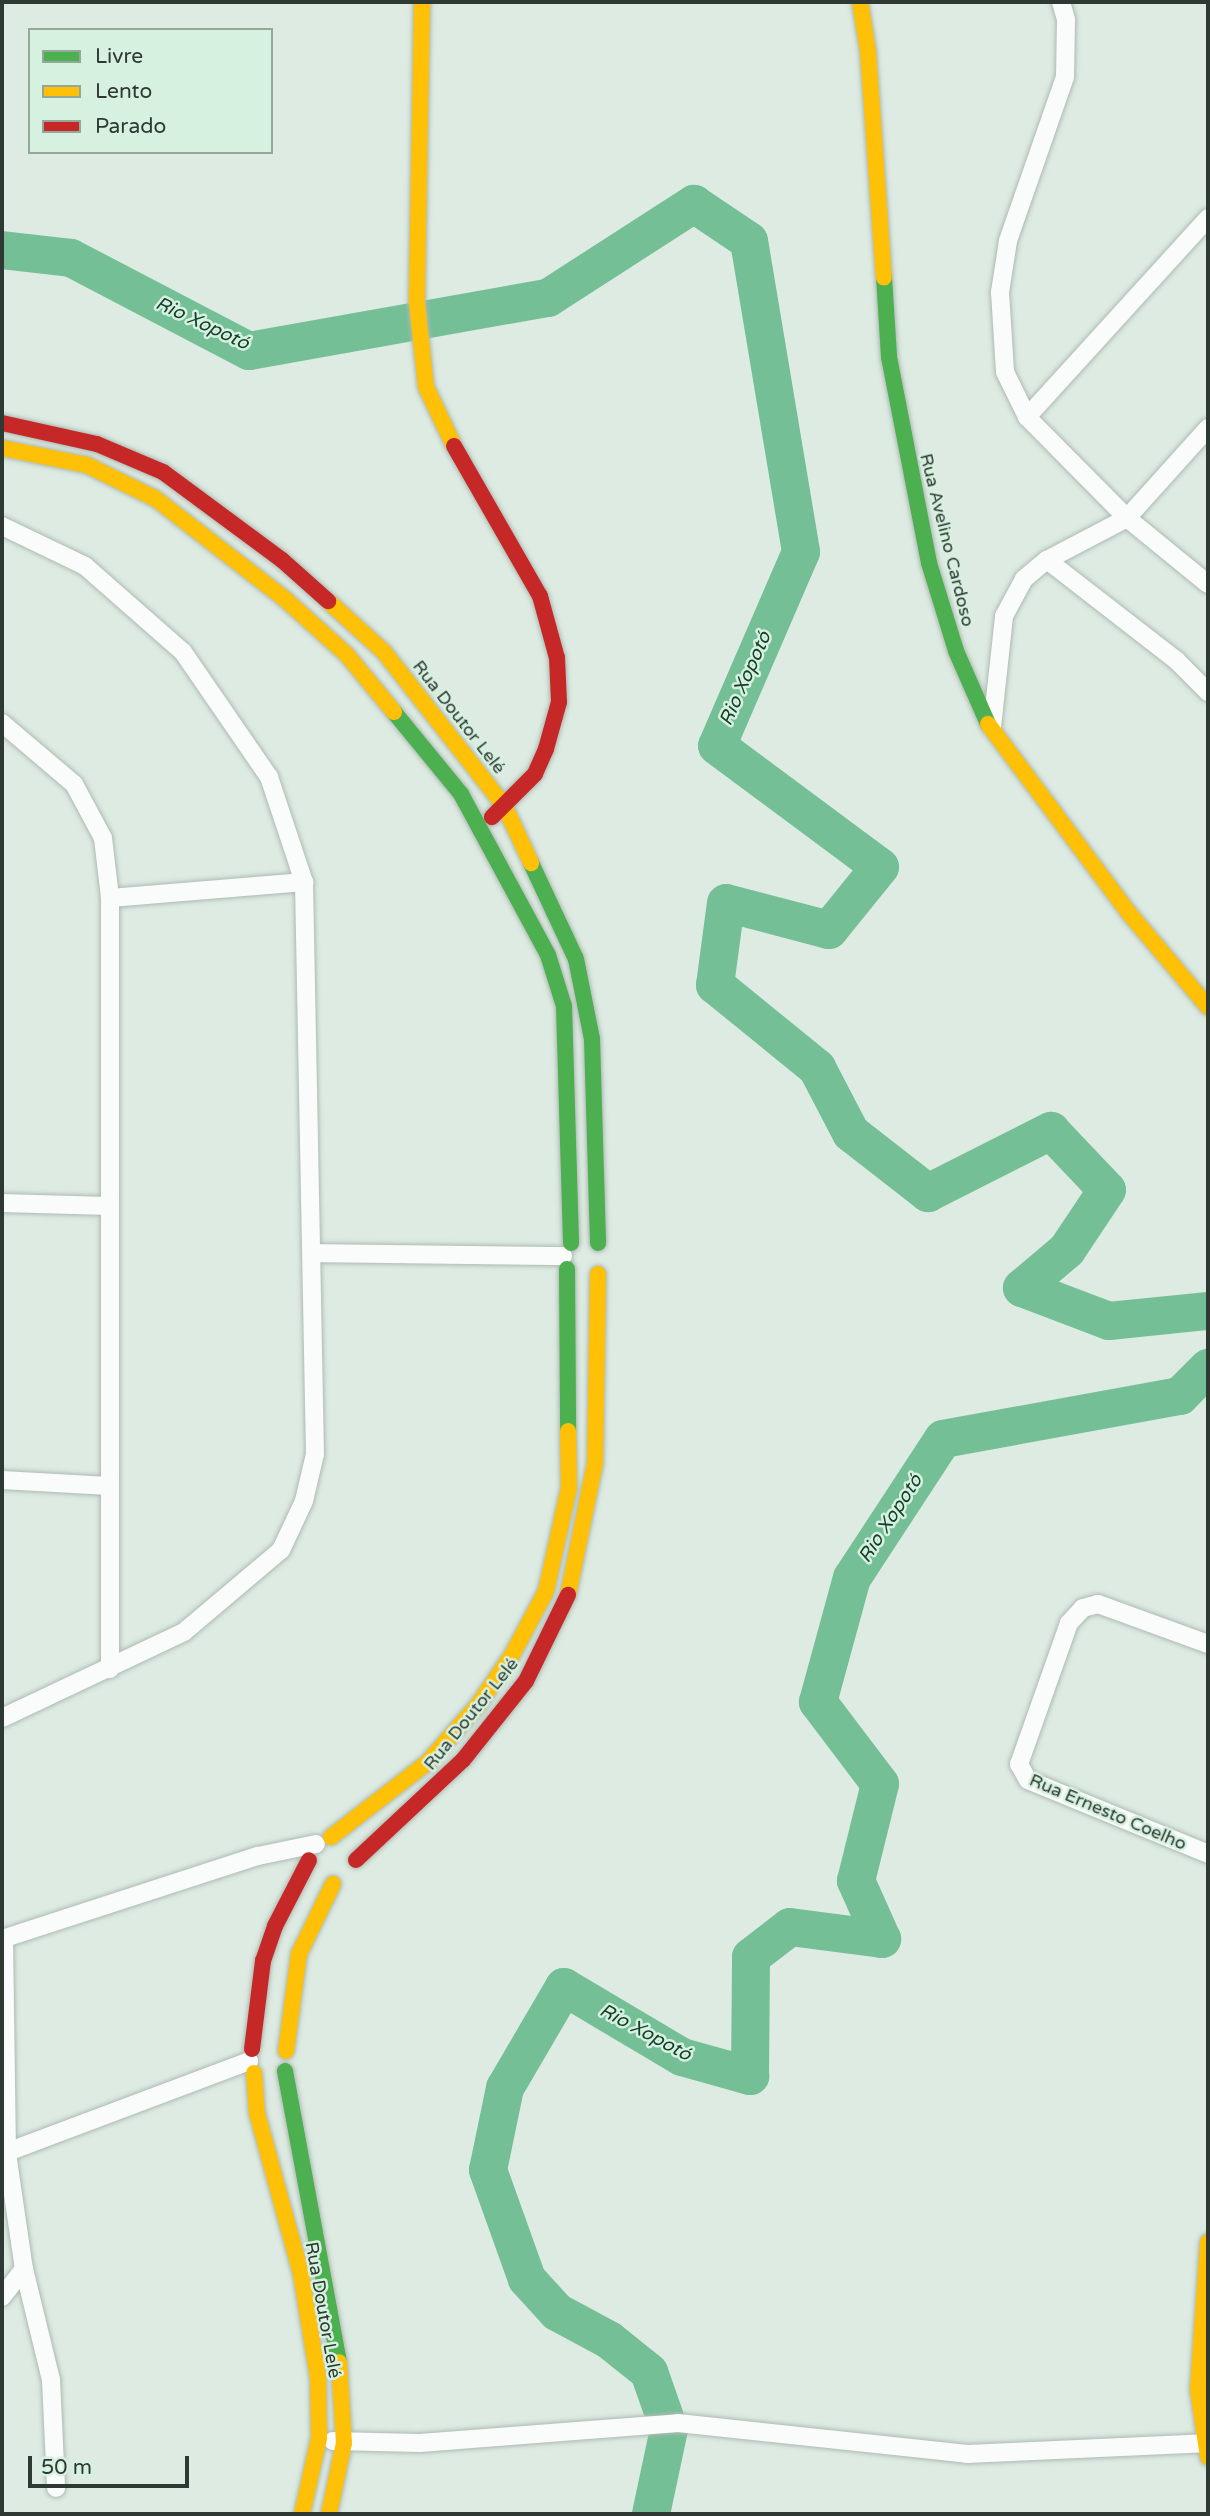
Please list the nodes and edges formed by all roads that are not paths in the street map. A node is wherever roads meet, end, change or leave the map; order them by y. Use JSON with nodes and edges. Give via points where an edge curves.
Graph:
{"nodes":[{"id":1,"x":422,"y":2,"type":"edge"},
{"id":2,"x":860,"y":2,"type":"edge"},
{"id":3,"x":1061,"y":2,"type":"edge"},
{"id":4,"x":1208,"y":219,"type":"edge"},
{"id":5,"x":1027,"y":417,"type":"junction"},
{"id":6,"x":2,"y":423,"type":"edge"},
{"id":7,"x":1208,"y":428,"type":"edge"},
{"id":8,"x":2,"y":448,"type":"edge"},
{"id":9,"x":1127,"y":518,"type":"junction"},
{"id":10,"x":2,"y":526,"type":"edge"},
{"id":11,"x":1047,"y":560,"type":"junction"},
{"id":12,"x":1208,"y":584,"type":"edge"},
{"id":13,"x":1208,"y":692,"type":"edge"},
{"id":14,"x":2,"y":723,"type":"edge"},
{"id":15,"x":992,"y":734,"type":"junction"},
{"id":16,"x":534,"y":774,"type":"junction"},
{"id":17,"x":487,"y":784,"type":"junction"},
{"id":18,"x":461,"y":793,"type":"junction"},
{"id":19,"x":505,"y":807,"type":"junction"},
{"id":20,"x":479,"y":827,"type":"junction"},
{"id":21,"x":304,"y":882,"type":"junction"},
{"id":22,"x":110,"y":898,"type":"junction"},
{"id":23,"x":1208,"y":1007,"type":"edge"},
{"id":24,"x":2,"y":1203,"type":"edge"},
{"id":25,"x":109,"y":1206,"type":"junction"},
{"id":26,"x":598,"y":1244,"type":"junction"},
{"id":27,"x":313,"y":1253,"type":"junction"},
{"id":28,"x":567,"y":1256,"type":"junction"},
{"id":29,"x":598,"y":1274,"type":"junction"},
{"id":30,"x":2,"y":1480,"type":"edge"},
{"id":31,"x":109,"y":1486,"type":"junction"},
{"id":32,"x":1208,"y":1644,"type":"edge"},
{"id":33,"x":110,"y":1669,"type":"junction"},
{"id":34,"x":2,"y":1718,"type":"edge"},
{"id":35,"x":319,"y":1847,"type":"junction"},
{"id":36,"x":1208,"y":1854,"type":"edge"},
{"id":37,"x":356,"y":1860,"type":"junction"},
{"id":38,"x":333,"y":1884,"type":"junction"},
{"id":39,"x":3,"y":1939,"type":"edge"},
{"id":40,"x":286,"y":2051,"type":"junction"},
{"id":41,"x":251,"y":2061,"type":"junction"},
{"id":42,"x":285,"y":2071,"type":"junction"},
{"id":43,"x":4,"y":2154,"type":"edge"},
{"id":44,"x":1208,"y":2242,"type":"edge"},
{"id":45,"x":24,"y":2269,"type":"junction"},
{"id":46,"x":2,"y":2297,"type":"edge"},
{"id":47,"x":319,"y":2438,"type":"junction"},
{"id":48,"x":344,"y":2443,"type":"junction"},
{"id":49,"x":1206,"y":2450,"type":"edge"},
{"id":50,"x":56,"y":2488,"type":"dead end"},
{"id":51,"x":302,"y":2514,"type":"edge"},
{"id":52,"x":329,"y":2514,"type":"edge"}],
"edges":[{"from":1,"to":16,"type":"street","via":[[417,303],[422,365],[426,387],[448,435],[540,596],[554,646],[559,702]]},
{"from":2,"to":15,"type":"street","name":"Rua Avelino Cardoso","via":[[868,51],[889,357],[906,459],[929,563],[956,651]]},
{"from":3,"to":5,"type":"street","via":[[1066,20],[1065,77],[1008,241],[1000,292],[1004,372]]},
{"from":4,"to":5,"type":"street"},
{"from":5,"to":9,"type":"street"},
{"from":6,"to":17,"type":"street","name":"Rua Doutor Lelé","via":[[97,444],[163,472],[207,503],[282,560],[384,653]]},
{"from":7,"to":9,"type":"street"},
{"from":8,"to":18,"type":"street","name":"Rua Doutor Lelé","via":[[87,465],[156,499],[286,600],[346,655]]},
{"from":9,"to":11,"type":"street"},
{"from":9,"to":12,"type":"street"},
{"from":10,"to":21,"type":"street","via":[[85,566],[183,652],[270,777]]},
{"from":11,"to":13,"type":"street","via":[[1177,662]]},
{"from":11,"to":15,"type":"street","via":[[1024,579],[1004,616]]},
{"from":14,"to":22,"type":"street","via":[[74,784],[103,838]]},
{"from":15,"to":23,"type":"street","name":"Rua Avelino Cardoso","via":[[1128,912]]},
{"from":16,"to":17,"type":"street"},
{"from":16,"to":19,"type":"street"},
{"from":17,"to":18,"type":"street"},
{"from":17,"to":19,"type":"street","name":"Rua Doutor Lelé"},
{"from":18,"to":20,"type":"street","name":"Rua Doutor Lelé"},
{"from":19,"to":20,"type":"street"},
{"from":19,"to":26,"type":"street","name":"Rua Doutor Lelé","via":[[576,959],[592,1039]]},
{"from":20,"to":28,"type":"street","name":"Rua Doutor Lelé","via":[[548,955],[564,1006]]},
{"from":21,"to":22,"type":"street"},
{"from":21,"to":27,"type":"street"},
{"from":22,"to":25,"type":"street"},
{"from":24,"to":25,"type":"street"},
{"from":25,"to":31,"type":"street"},
{"from":26,"to":28,"type":"street","via":[[585,1238]]},
{"from":26,"to":29,"type":"street","via":[[605,1258]]},
{"from":27,"to":28,"type":"street"},
{"from":27,"to":33,"type":"street","via":[[315,1454],[304,1501],[281,1550],[184,1632]]},
{"from":28,"to":29,"type":"street","via":[[579,1279]]},
{"from":28,"to":35,"type":"street","name":"Rua Doutor Lelé","via":[[569,1488],[546,1591],[485,1695],[428,1762]]},
{"from":29,"to":37,"type":"street","name":"Rua Doutor Lelé","via":[[595,1464],[575,1579],[550,1640],[526,1681],[463,1760]]},
{"from":30,"to":31,"type":"street"},
{"from":31,"to":33,"type":"street"},
{"from":32,"to":36,"type":"street","name":"Rua Ernesto Coelho","via":[[1098,1604],[1083,1608],[1069,1623],[1020,1760],[1021,1774],[1028,1780]]},
{"from":33,"to":34,"type":"street"},
{"from":35,"to":37,"type":"street","via":[[348,1843]]},
{"from":35,"to":38,"type":"street","via":[[313,1875]]},
{"from":35,"to":39,"type":"street","via":[[258,1856]]},
{"from":35,"to":41,"type":"street","name":"Rua Doutor Lelé","via":[[275,1926],[263,1961]]},
{"from":37,"to":38,"type":"street","via":[[350,1877]]},
{"from":38,"to":40,"type":"street","via":[[299,1954]]},
{"from":39,"to":43,"type":"street"},
{"from":40,"to":41,"type":"street","via":[[268,2040]]},
{"from":40,"to":42,"type":"street","name":"Rua Doutor Lelé"},
{"from":41,"to":42,"type":"street","via":[[274,2079]]},
{"from":41,"to":43,"type":"street"},
{"from":41,"to":47,"type":"street","name":"Rua Doutor Lelé","via":[[257,2113],[301,2274],[318,2378]]},
{"from":42,"to":48,"type":"street","name":"Rua Doutor Lelé","via":[[338,2354]]},
{"from":43,"to":45,"type":"street"},
{"from":44,"to":49,"type":"street","via":[[1198,2390]]},
{"from":45,"to":46,"type":"street"},
{"from":45,"to":50,"type":"street","via":[[51,2381]]},
{"from":47,"to":48,"type":"street"},
{"from":47,"to":51,"type":"street","name":"Rua Doutor Lelé"},
{"from":48,"to":49,"type":"street","via":[[420,2443],[678,2423],[967,2454]]},
{"from":48,"to":52,"type":"street","name":"Rua Doutor Lelé"}]}
